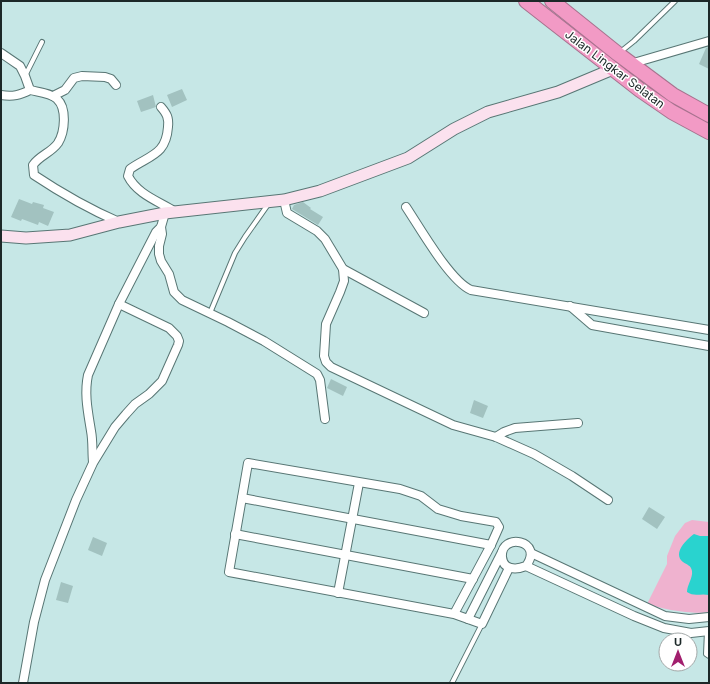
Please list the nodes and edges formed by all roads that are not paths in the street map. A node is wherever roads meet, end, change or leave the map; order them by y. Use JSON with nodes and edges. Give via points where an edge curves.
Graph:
{"nodes":[{"id":1,"x":526,"y":1,"type":"edge"},
{"id":2,"x":552,"y":1,"type":"edge"},
{"id":3,"x":675,"y":1,"type":"edge"},
{"id":4,"x":541,"y":13,"type":"junction"},
{"id":5,"x":709,"y":41,"type":"edge"},
{"id":6,"x":42,"y":42,"type":"dead end"},
{"id":7,"x":1,"y":53,"type":"edge"},
{"id":8,"x":618,"y":54,"type":"junction"},
{"id":9,"x":630,"y":64,"type":"junction"},
{"id":10,"x":613,"y":69,"type":"junction"},
{"id":11,"x":25,"y":76,"type":"junction"},
{"id":12,"x":116,"y":85,"type":"dead end"},
{"id":13,"x":30,"y":90,"type":"junction"},
{"id":14,"x":1,"y":95,"type":"edge"},
{"id":15,"x":53,"y":96,"type":"junction"},
{"id":16,"x":161,"y":107,"type":"dead end"},
{"id":17,"x":709,"y":115,"type":"edge"},
{"id":18,"x":709,"y":132,"type":"edge"},
{"id":19,"x":284,"y":200,"type":"junction"},
{"id":20,"x":270,"y":201,"type":"junction"},
{"id":21,"x":406,"y":207,"type":"dead end"},
{"id":22,"x":170,"y":212,"type":"junction"},
{"id":23,"x":119,"y":222,"type":"junction"},
{"id":24,"x":161,"y":227,"type":"junction"},
{"id":25,"x":1,"y":236,"type":"edge"},
{"id":26,"x":343,"y":269,"type":"junction"},
{"id":27,"x":119,"y":304,"type":"junction"},
{"id":28,"x":570,"y":306,"type":"junction"},
{"id":29,"x":424,"y":313,"type":"dead end"},
{"id":30,"x":209,"y":314,"type":"junction"},
{"id":31,"x":709,"y":330,"type":"edge"},
{"id":32,"x":709,"y":346,"type":"edge"},
{"id":33,"x":325,"y":419,"type":"dead end"},
{"id":34,"x":578,"y":424,"type":"dead end"},
{"id":35,"x":496,"y":437,"type":"junction"},
{"id":36,"x":93,"y":463,"type":"junction"},
{"id":37,"x":359,"y":482,"type":"junction"},
{"id":38,"x":242,"y":498,"type":"junction"},
{"id":39,"x":608,"y":500,"type":"dead end"},
{"id":40,"x":352,"y":518,"type":"junction"},
{"id":41,"x":235,"y":534,"type":"junction"},
{"id":42,"x":491,"y":545,"type":"junction"},
{"id":43,"x":502,"y":552,"type":"junction"},
{"id":44,"x":531,"y":553,"type":"junction"},
{"id":45,"x":345,"y":555,"type":"junction"},
{"id":46,"x":526,"y":566,"type":"junction"},
{"id":47,"x":509,"y":568,"type":"junction"},
{"id":48,"x":473,"y":579,"type":"junction"},
{"id":49,"x":338,"y":593,"type":"junction"},
{"id":50,"x":640,"y":604,"type":"junction"},
{"id":51,"x":454,"y":614,"type":"junction"},
{"id":52,"x":634,"y":616,"type":"junction"},
{"id":53,"x":709,"y":617,"type":"edge"},
{"id":54,"x":468,"y":619,"type":"junction"},
{"id":55,"x":482,"y":624,"type":"junction"},
{"id":56,"x":708,"y":631,"type":"edge"},
{"id":57,"x":709,"y":656,"type":"edge"},
{"id":58,"x":23,"y":683,"type":"edge"},
{"id":59,"x":452,"y":683,"type":"edge"}],
"edges":[{"from":1,"to":4,"type":"highway","name":"Jalan Lingkar Selatan"},
{"from":2,"to":4,"type":"highway"},
{"from":2,"to":8,"type":"highway","name":"Jalan Lingkar Selatan"},
{"from":3,"to":8,"type":"lane"},
{"from":4,"to":10,"type":"highway","name":"Jalan Lingkar Selatan"},
{"from":5,"to":9,"type":"street"},
{"from":6,"to":11,"type":"lane"},
{"from":7,"to":11,"type":"street","via":[[20,66]]},
{"from":8,"to":9,"type":"highway","name":"Jalan Lingkar Selatan"},
{"from":9,"to":17,"type":"highway","name":"Jalan Lingkar Selatan","via":[[673,95]]},
{"from":10,"to":18,"type":"highway","name":"Jalan Lingkar Selatan","via":[[672,112]]},
{"from":10,"to":19,"type":"street","via":[[558,92],[488,112],[454,129],[408,158],[320,191]]},
{"from":11,"to":13,"type":"street"},
{"from":12,"to":15,"type":"street","via":[[105,77],[82,76],[74,78],[65,90]]},
{"from":13,"to":14,"type":"street","via":[[19,96]]},
{"from":13,"to":15,"type":"street"},
{"from":15,"to":23,"type":"street","via":[[62,107],[62,134],[58,143],[40,156],[33,165],[34,175],[98,213]]},
{"from":16,"to":22,"type":"street","via":[[168,118],[166,139],[157,154],[130,169],[128,176],[144,194]]},
{"from":19,"to":20,"type":"street"},
{"from":19,"to":26,"type":"street","via":[[287,213],[317,231],[325,239]]},
{"from":20,"to":22,"type":"street"},
{"from":20,"to":30,"type":"lane","via":[[235,253]]},
{"from":21,"to":28,"type":"street","via":[[450,272],[466,288]]},
{"from":22,"to":23,"type":"street"},
{"from":22,"to":24,"type":"street"},
{"from":23,"to":25,"type":"street","via":[[70,235],[26,238]]},
{"from":24,"to":27,"type":"street"},
{"from":24,"to":30,"type":"street","via":[[160,262],[169,274],[174,292],[182,300]]},
{"from":26,"to":29,"type":"street"},
{"from":26,"to":35,"type":"street","via":[[344,281],[326,324],[326,362],[331,367],[453,425]]},
{"from":27,"to":36,"type":"street","via":[[86,384]]},
{"from":27,"to":36,"type":"street","via":[[169,328],[179,341],[162,381],[134,404],[115,427]]},
{"from":28,"to":31,"type":"street"},
{"from":28,"to":32,"type":"street","via":[[592,325]]},
{"from":30,"to":33,"type":"street","via":[[264,341],[317,374]]},
{"from":34,"to":35,"type":"street","via":[[515,428]]},
{"from":35,"to":39,"type":"street","via":[[572,476]]},
{"from":36,"to":58,"type":"street","via":[[45,580]]},
{"from":37,"to":38,"type":"street","via":[[248,463]]},
{"from":37,"to":40,"type":"street"},
{"from":37,"to":42,"type":"street","via":[[400,489],[421,496],[438,509],[496,522],[499,526]]},
{"from":38,"to":40,"type":"street"},
{"from":38,"to":41,"type":"street"},
{"from":40,"to":42,"type":"street"},
{"from":40,"to":45,"type":"street"},
{"from":41,"to":45,"type":"street"},
{"from":41,"to":49,"type":"street","via":[[229,572]]},
{"from":42,"to":48,"type":"street"},
{"from":43,"to":44,"type":"street","via":[[506,545],[513,541],[521,541],[528,546]]},
{"from":43,"to":47,"type":"street","via":[[504,564]]},
{"from":43,"to":54,"type":"street"},
{"from":44,"to":46,"type":"street"},
{"from":44,"to":50,"type":"street"},
{"from":45,"to":48,"type":"street"},
{"from":45,"to":49,"type":"street"},
{"from":46,"to":47,"type":"street","via":[[518,570]]},
{"from":46,"to":52,"type":"street"},
{"from":47,"to":55,"type":"street"},
{"from":48,"to":51,"type":"street"},
{"from":49,"to":51,"type":"street"},
{"from":50,"to":52,"type":"street"},
{"from":50,"to":53,"type":"street","via":[[665,616],[689,619]]},
{"from":51,"to":54,"type":"street"},
{"from":52,"to":56,"type":"street","via":[[664,628],[691,633]]},
{"from":54,"to":55,"type":"street"},
{"from":55,"to":59,"type":"lane"},
{"from":56,"to":57,"type":"lane","via":[[706,654]]}]}
